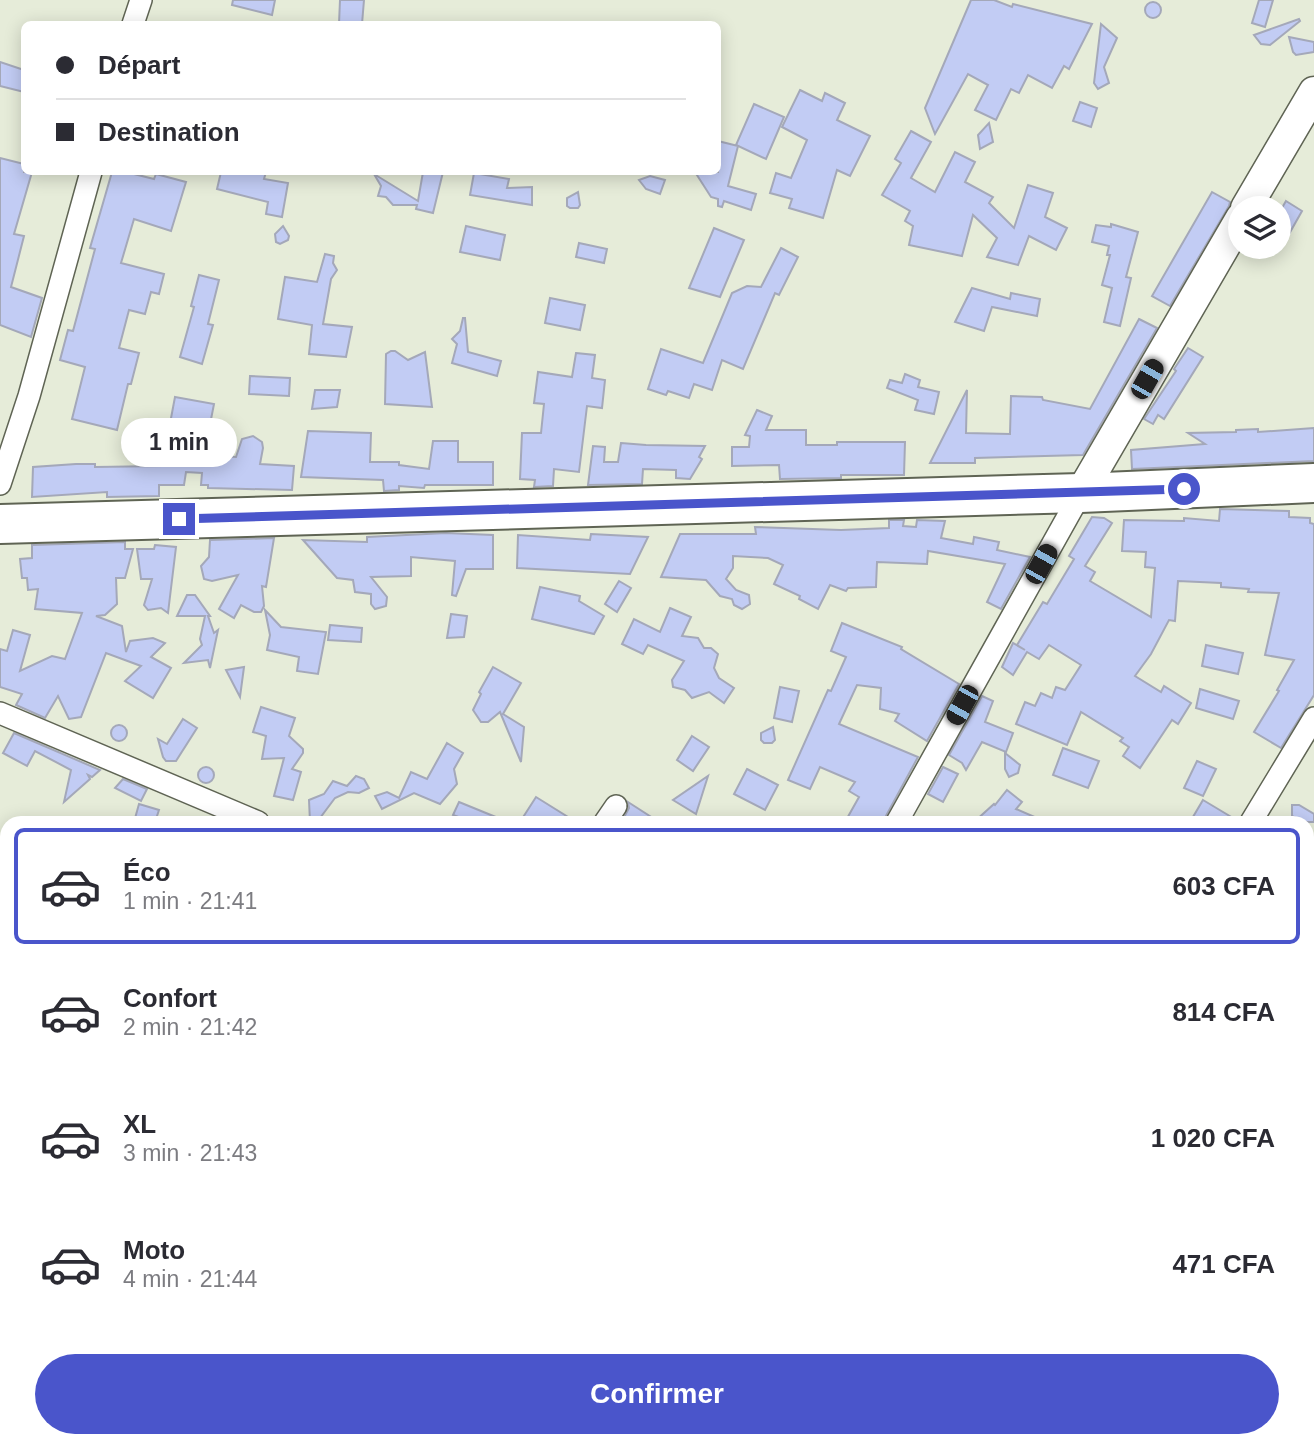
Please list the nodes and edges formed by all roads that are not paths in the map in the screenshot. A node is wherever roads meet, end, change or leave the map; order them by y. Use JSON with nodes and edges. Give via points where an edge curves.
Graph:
{"nodes":[{"id":1,"x":141,"y":0,"type":"edge"},
{"id":2,"x":134,"y":21,"type":"edge"},
{"id":3,"x":1314,"y":92,"type":"edge"},
{"id":4,"x":90,"y":175,"type":"edge"},
{"id":5,"x":1254,"y":196,"type":"edge"},
{"id":6,"x":1228,"y":240,"type":"edge"},
{"id":7,"x":1314,"y":483,"type":"edge"},
{"id":8,"x":0,"y":484,"type":"edge"},
{"id":9,"x":1081,"y":493,"type":"junction"},
{"id":10,"x":0,"y":524,"type":"edge"},
{"id":11,"x":0,"y":713,"type":"edge"},
{"id":12,"x":1314,"y":718,"type":"edge"},
{"id":13,"x":244,"y":816,"type":"edge"},
{"id":14,"x":900,"y":816,"type":"edge"},
{"id":15,"x":1255,"y":816,"type":"edge"}],
"edges":[{"from":1,"to":2,"type":"street"},
{"from":3,"to":5,"type":"main road"},
{"from":4,"to":8,"type":"street"},
{"from":6,"to":9,"type":"main road"},
{"from":7,"to":9,"type":"highway"},
{"from":9,"to":10,"type":"highway"},
{"from":9,"to":14,"type":"street"},
{"from":11,"to":13,"type":"street"},
{"from":12,"to":15,"type":"street"}]}
